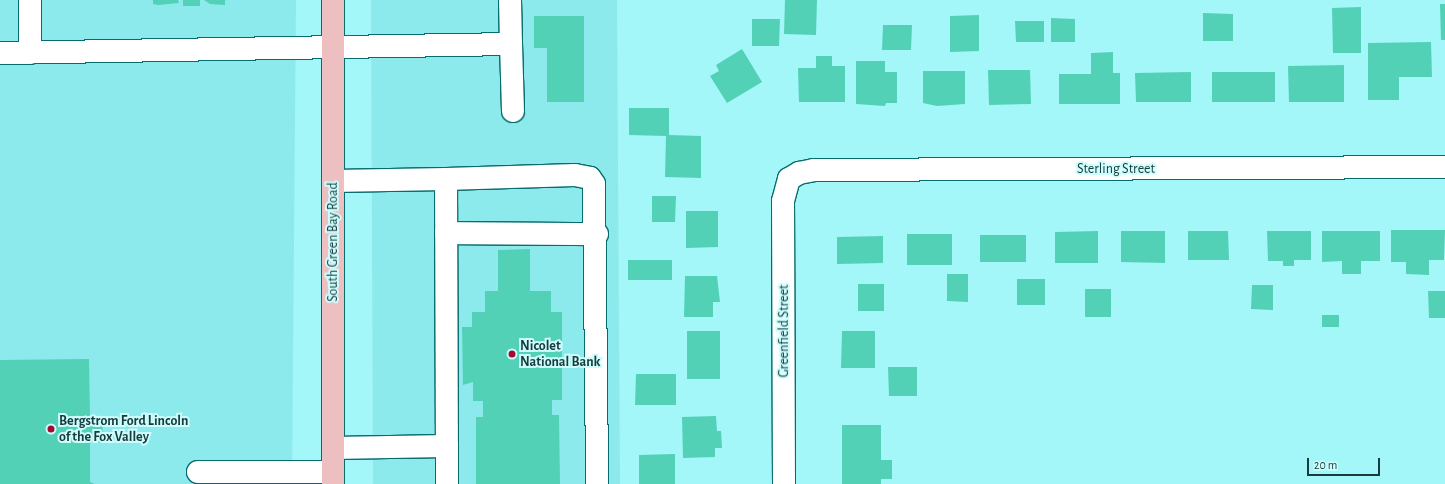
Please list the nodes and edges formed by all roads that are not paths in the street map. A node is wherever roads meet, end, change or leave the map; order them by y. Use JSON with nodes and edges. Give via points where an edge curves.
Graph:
{"nodes":[{"id":1,"x":30,"y":0,"type":"edge"},
{"id":2,"x":333,"y":0,"type":"edge"},
{"id":3,"x":510,"y":0,"type":"edge"},
{"id":4,"x":511,"y":44,"type":"junction"},
{"id":5,"x":333,"y":47,"type":"junction"},
{"id":6,"x":0,"y":53,"type":"edge"},
{"id":7,"x":30,"y":53,"type":"junction"},
{"id":8,"x":513,"y":111,"type":"dead end"},
{"id":9,"x":1445,"y":167,"type":"edge"},
{"id":10,"x":446,"y":178,"type":"junction"},
{"id":11,"x":789,"y":179,"type":"joint"},
{"id":12,"x":334,"y":181,"type":"junction"},
{"id":13,"x":446,"y":233,"type":"junction"},
{"id":14,"x":597,"y":234,"type":"junction"},
{"id":15,"x":447,"y":446,"type":"junction"},
{"id":16,"x":334,"y":448,"type":"junction"},
{"id":17,"x":198,"y":472,"type":"dead end"},
{"id":18,"x":333,"y":478,"type":"edge"},
{"id":19,"x":447,"y":484,"type":"edge"},
{"id":20,"x":597,"y":484,"type":"edge"},
{"id":21,"x":784,"y":484,"type":"edge"}],
"edges":[{"from":1,"to":7,"type":"street"},
{"from":2,"to":5,"type":"main road","name":"South Green Bay Road"},
{"from":3,"to":4,"type":"street"},
{"from":4,"to":5,"type":"street"},
{"from":4,"to":8,"type":"street"},
{"from":5,"to":7,"type":"street"},
{"from":5,"to":12,"type":"main road","name":"South Green Bay Road"},
{"from":6,"to":7,"type":"street"},
{"from":9,"to":11,"type":"street","name":"Sterling Street","via":[[814,170]]},
{"from":10,"to":12,"type":"street"},
{"from":10,"to":13,"type":"street"},
{"from":10,"to":14,"type":"street","via":[[575,174],[590,178],[597,199]]},
{"from":11,"to":21,"type":"street","name":"Greenfield Street","via":[[783,201]]},
{"from":12,"to":16,"type":"main road","name":"South Green Bay Road"},
{"from":13,"to":14,"type":"street"},
{"from":13,"to":15,"type":"street"},
{"from":14,"to":20,"type":"street"},
{"from":15,"to":16,"type":"street"},
{"from":15,"to":19,"type":"street"},
{"from":16,"to":18,"type":"main road","name":"South Green Bay Road"},
{"from":17,"to":18,"type":"street"}]}
